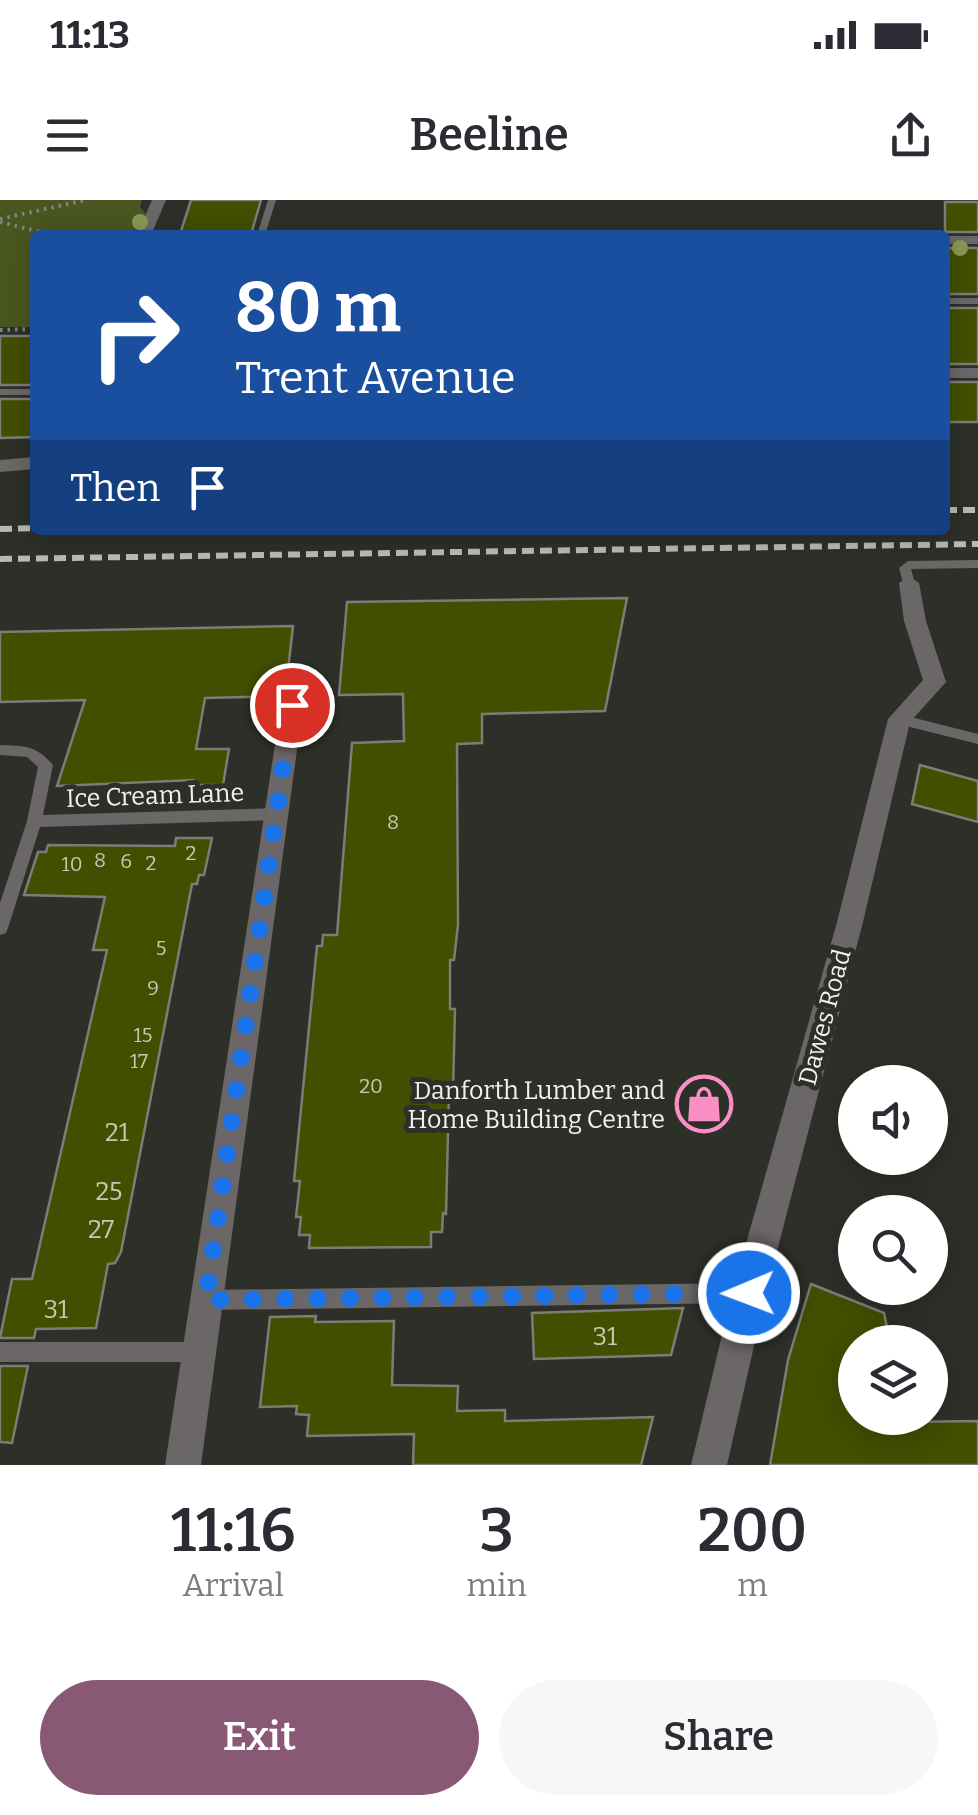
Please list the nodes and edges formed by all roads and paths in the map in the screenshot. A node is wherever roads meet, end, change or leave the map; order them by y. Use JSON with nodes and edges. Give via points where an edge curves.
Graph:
{"nodes":[{"id":1,"x":86,"y":200,"type":"edge"},
{"id":2,"x":159,"y":200,"type":"edge"},
{"id":3,"x":272,"y":200,"type":"edge"},
{"id":4,"x":0,"y":221,"type":"edge"},
{"id":5,"x":35,"y":230,"type":"edge"},
{"id":6,"x":146,"y":230,"type":"edge"},
{"id":7,"x":263,"y":230,"type":"edge"},
{"id":8,"x":950,"y":240,"type":"edge"},
{"id":9,"x":978,"y":240,"type":"edge"},
{"id":10,"x":950,"y":300,"type":"edge"},
{"id":11,"x":978,"y":300,"type":"edge"},
{"id":12,"x":30,"y":329,"type":"edge"},
{"id":13,"x":0,"y":330,"type":"edge"},
{"id":14,"x":978,"y":373,"type":"edge"},
{"id":15,"x":950,"y":374,"type":"edge"},
{"id":16,"x":0,"y":392,"type":"edge"},
{"id":17,"x":30,"y":392,"type":"edge"},
{"id":18,"x":30,"y":463,"type":"edge"},
{"id":19,"x":0,"y":466,"type":"edge"},
{"id":20,"x":978,"y":564,"type":"edge"},
{"id":21,"x":909,"y":583,"type":"joint"},
{"id":22,"x":292,"y":705,"type":"dead end"},
{"id":23,"x":899,"y":720,"type":"junction"},
{"id":24,"x":978,"y":739,"type":"edge"},
{"id":25,"x":0,"y":750,"type":"edge"},
{"id":26,"x":278,"y":814,"type":"junction"},
{"id":27,"x":34,"y":821,"type":"junction"},
{"id":28,"x":0,"y":928,"type":"edge"},
{"id":29,"x":749,"y":1293,"type":"junction"},
{"id":30,"x":206,"y":1300,"type":"junction"},
{"id":31,"x":0,"y":1352,"type":"edge"},
{"id":32,"x":200,"y":1352,"type":"junction"},
{"id":33,"x":183,"y":1465,"type":"edge"},
{"id":34,"x":710,"y":1465,"type":"edge"}],
"edges":[{"from":1,"to":4,"type":"path"},
{"from":2,"to":6,"type":"street"},
{"from":3,"to":7,"type":"lane"},
{"from":4,"to":5,"type":"path"},
{"from":8,"to":9,"type":"street"},
{"from":10,"to":11,"type":"lane"},
{"from":12,"to":13,"type":"path"},
{"from":14,"to":15,"type":"street"},
{"from":16,"to":17,"type":"lane"},
{"from":18,"to":19,"type":"street"},
{"from":20,"to":21,"type":"lane","via":[[908,565]]},
{"from":21,"to":23,"type":"street","name":"Dawes Road","via":[[935,682]]},
{"from":22,"to":26,"type":"street"},
{"from":23,"to":24,"type":"lane"},
{"from":23,"to":29,"type":"street","name":"Dawes Road"},
{"from":25,"to":27,"type":"lane","via":[[30,752],[46,765]]},
{"from":26,"to":27,"type":"lane","name":"Ice Cream Lane"},
{"from":26,"to":30,"type":"street"},
{"from":27,"to":28,"type":"lane"},
{"from":29,"to":30,"type":"lane"},
{"from":29,"to":34,"type":"street","name":"Dawes Road"},
{"from":30,"to":32,"type":"street"},
{"from":31,"to":32,"type":"lane"},
{"from":32,"to":33,"type":"street"}]}
